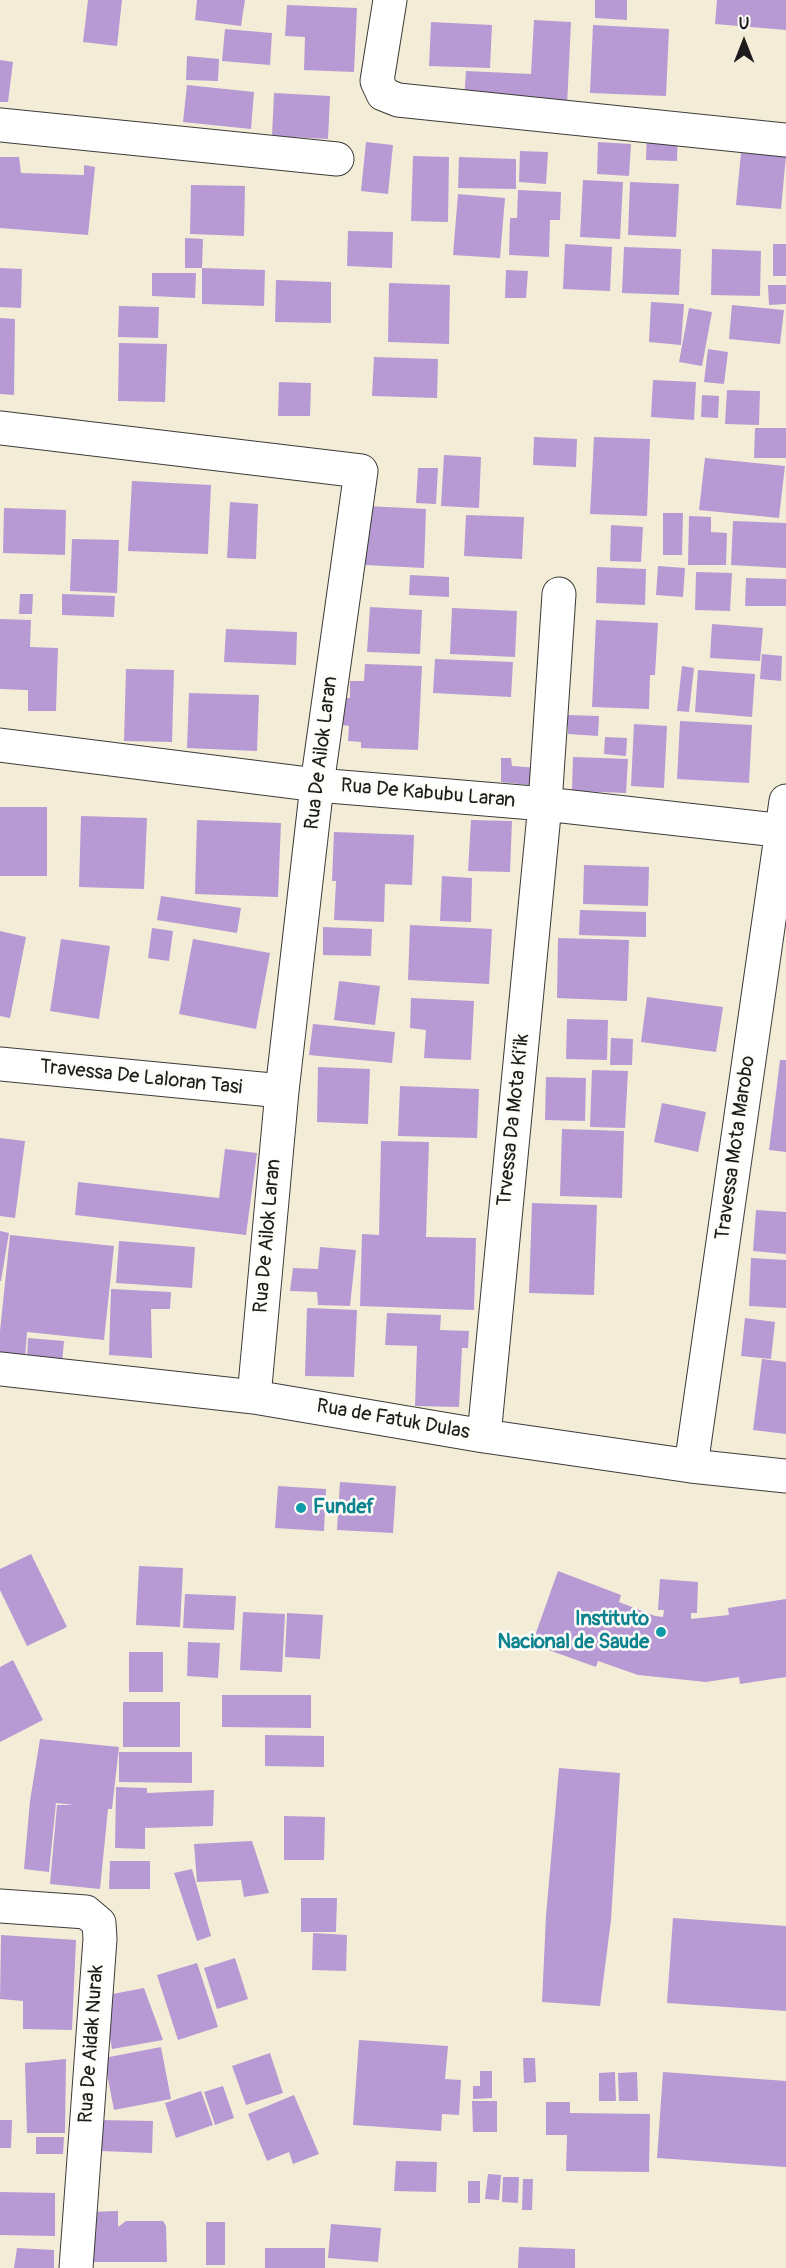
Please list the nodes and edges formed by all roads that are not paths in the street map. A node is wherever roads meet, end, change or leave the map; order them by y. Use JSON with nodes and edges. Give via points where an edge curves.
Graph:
{"nodes":[{"id":1,"x":390,"y":0,"type":"edge"},
{"id":2,"x":0,"y":125,"type":"edge"},
{"id":3,"x":786,"y":140,"type":"edge"},
{"id":4,"x":337,"y":159,"type":"dead end"},
{"id":5,"x":0,"y":428,"type":"edge"},
{"id":6,"x":559,"y":594,"type":"dead end"},
{"id":7,"x":0,"y":745,"type":"edge"},
{"id":8,"x":317,"y":785,"type":"junction"},
{"id":9,"x":545,"y":804,"type":"junction"},
{"id":10,"x":785,"y":821,"type":"edge"},
{"id":11,"x":0,"y":1064,"type":"edge"},
{"id":12,"x":282,"y":1091,"type":"junction"},
{"id":13,"x":0,"y":1369,"type":"edge"},
{"id":14,"x":254,"y":1397,"type":"junction"},
{"id":15,"x":484,"y":1436,"type":"junction"},
{"id":16,"x":691,"y":1466,"type":"junction"},
{"id":17,"x":786,"y":1476,"type":"edge"},
{"id":18,"x":0,"y":1906,"type":"edge"},
{"id":19,"x":76,"y":2268,"type":"edge"}],
"edges":[{"from":1,"to":3,"type":"street","via":[[377,81],[383,94],[398,100]]},
{"from":2,"to":4,"type":"street"},
{"from":5,"to":8,"type":"street","name":"Rua De Ailok Laran","via":[[361,471]]},
{"from":6,"to":9,"type":"street","name":"Trvessa Da Mota Ki’ik"},
{"from":7,"to":8,"type":"street","name":"Rua De Kabubu Laran"},
{"from":8,"to":9,"type":"street","name":"Rua De Kabubu Laran"},
{"from":8,"to":12,"type":"street","name":"Rua De Ailok Laran"},
{"from":9,"to":10,"type":"street","name":"Rua De Kabubu Laran"},
{"from":9,"to":15,"type":"street","name":"Trvessa Da Mota Ki’ik"},
{"from":10,"to":16,"type":"street","name":"Travessa Mota Marobo"},
{"from":11,"to":12,"type":"street","name":"Travessa De Laloran Tasi"},
{"from":12,"to":14,"type":"street","name":"Rua De Ailok Laran"},
{"from":13,"to":14,"type":"street","name":"Rua de Fatuk Dulas"},
{"from":14,"to":15,"type":"street","name":"Rua de Fatuk Dulas"},
{"from":15,"to":16,"type":"street","name":"Rua de Fatuk Dulas"},
{"from":16,"to":17,"type":"street","name":"Rua de Fatuk Dulas"},
{"from":18,"to":19,"type":"street","name":"Rua De Aidak Nurak","via":[[86,1912],[99,1923]]}]}
